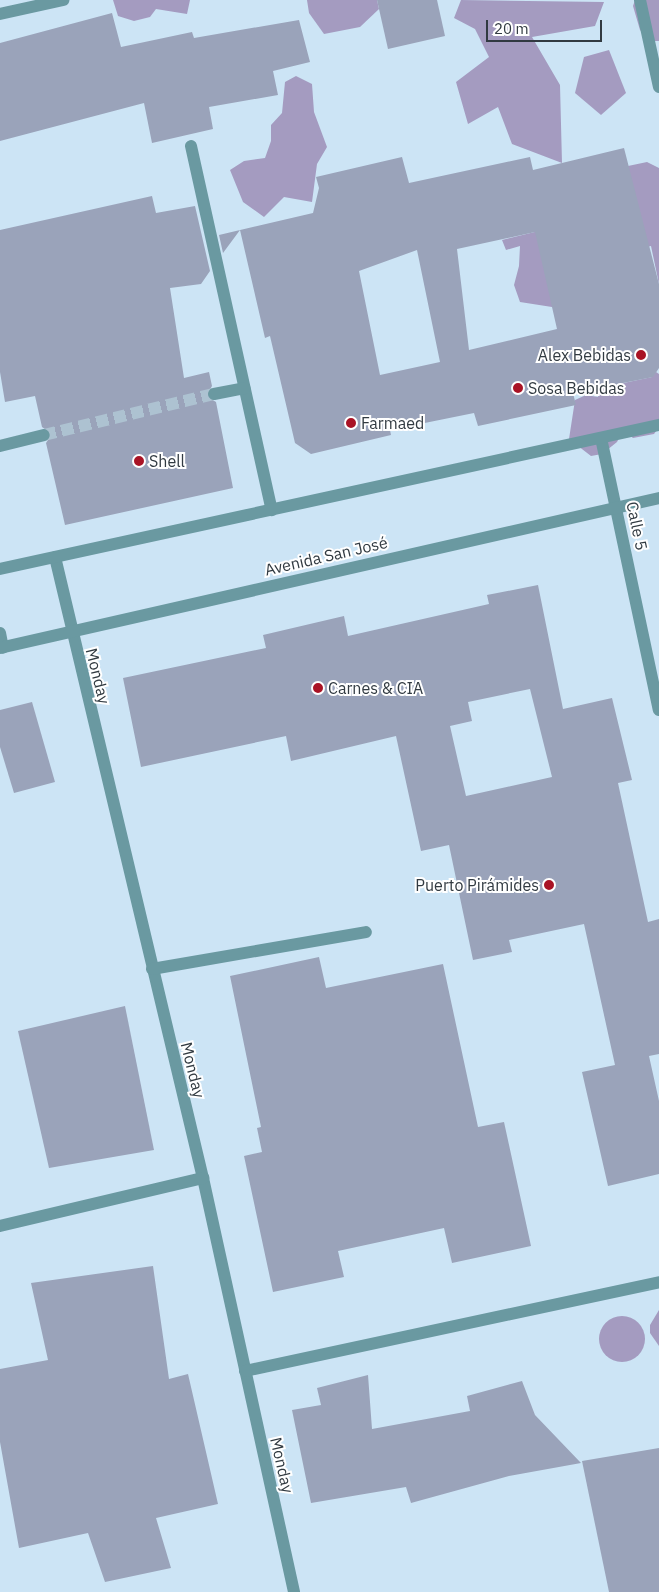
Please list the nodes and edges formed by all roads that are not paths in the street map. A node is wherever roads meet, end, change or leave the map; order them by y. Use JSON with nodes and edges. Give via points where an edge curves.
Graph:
{"nodes":[{"id":1,"x":63,"y":0,"type":"edge"},
{"id":2,"x":640,"y":0,"type":"edge"},
{"id":3,"x":0,"y":14,"type":"edge"},
{"id":4,"x":659,"y":87,"type":"edge"},
{"id":5,"x":191,"y":146,"type":"dead end"},
{"id":6,"x":244,"y":388,"type":"junction"},
{"id":7,"x":214,"y":394,"type":"tunnel mouth"},
{"id":8,"x":659,"y":425,"type":"edge"},
{"id":9,"x":44,"y":434,"type":"tunnel mouth"},
{"id":10,"x":601,"y":438,"type":"junction"},
{"id":11,"x":0,"y":446,"type":"edge"},
{"id":12,"x":659,"y":498,"type":"edge"},
{"id":13,"x":616,"y":507,"type":"junction"},
{"id":14,"x":272,"y":510,"type":"junction"},
{"id":15,"x":55,"y":557,"type":"junction"},
{"id":16,"x":0,"y":570,"type":"edge"},
{"id":17,"x":70,"y":630,"type":"junction"},
{"id":18,"x":0,"y":633,"type":"edge"},
{"id":19,"x":2,"y":648,"type":"edge"},
{"id":20,"x":659,"y":710,"type":"edge"},
{"id":21,"x":366,"y":932,"type":"dead end"},
{"id":22,"x":152,"y":968,"type":"junction"},
{"id":23,"x":203,"y":1178,"type":"junction"},
{"id":24,"x":0,"y":1226,"type":"edge"},
{"id":25,"x":659,"y":1282,"type":"edge"},
{"id":26,"x":244,"y":1371,"type":"junction"},
{"id":27,"x":294,"y":1592,"type":"edge"}],
"edges":[{"from":1,"to":3,"type":"street"},
{"from":2,"to":4,"type":"street"},
{"from":5,"to":6,"type":"street"},
{"from":6,"to":7,"type":"street"},
{"from":6,"to":14,"type":"street"},
{"from":8,"to":10,"type":"street"},
{"from":9,"to":11,"type":"street"},
{"from":10,"to":13,"type":"street","name":"Calle 5"},
{"from":10,"to":14,"type":"street"},
{"from":12,"to":13,"type":"street","name":"Avenida San José"},
{"from":13,"to":17,"type":"street","name":"Avenida San José"},
{"from":13,"to":20,"type":"street","name":"Calle 5"},
{"from":14,"to":15,"type":"street"},
{"from":15,"to":16,"type":"street"},
{"from":15,"to":17,"type":"street","name":"Monday"},
{"from":17,"to":19,"type":"street","name":"Avenida San José"},
{"from":17,"to":22,"type":"street","name":"Monday"},
{"from":18,"to":19,"type":"street"},
{"from":21,"to":22,"type":"street"},
{"from":22,"to":23,"type":"street","name":"Monday"},
{"from":23,"to":24,"type":"street"},
{"from":23,"to":26,"type":"street","name":"Monday"},
{"from":25,"to":26,"type":"street"},
{"from":26,"to":27,"type":"street","name":"Monday"}]}
